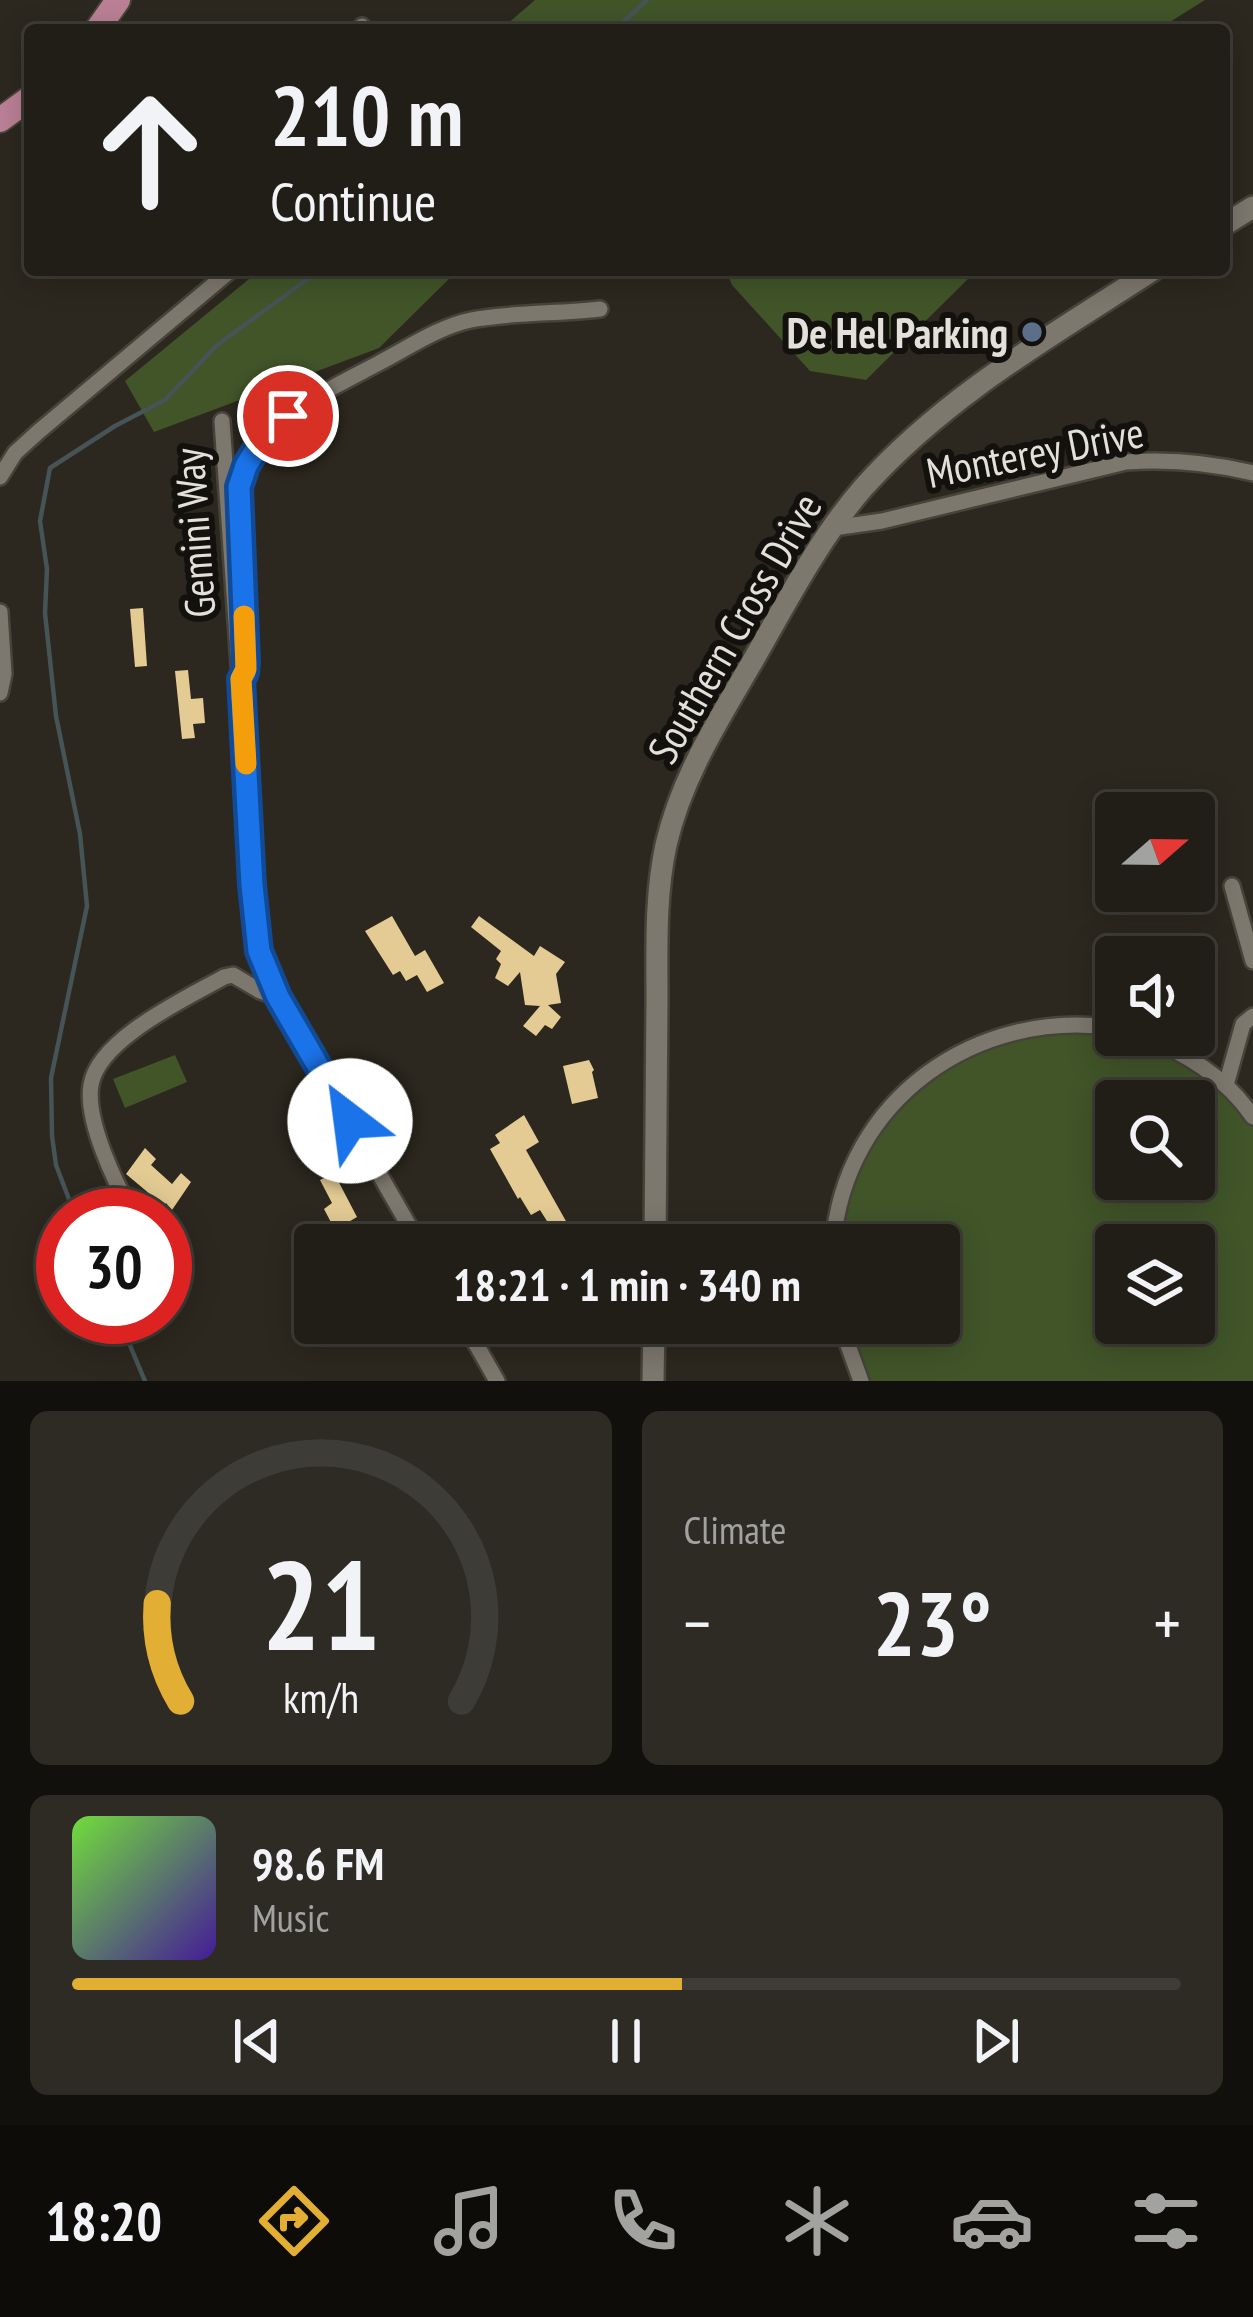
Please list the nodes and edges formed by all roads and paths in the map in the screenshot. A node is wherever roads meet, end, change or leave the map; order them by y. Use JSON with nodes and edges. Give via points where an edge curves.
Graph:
{"nodes":[{"id":1,"x":224,"y":276,"type":"edge"},
{"id":2,"x":1144,"y":276,"type":"edge"},
{"id":3,"x":600,"y":309,"type":"dead end"},
{"id":4,"x":222,"y":422,"type":"dead end"},
{"id":5,"x":1,"y":470,"type":"edge"},
{"id":6,"x":1253,"y":473,"type":"edge"},
{"id":7,"x":832,"y":528,"type":"junction"},
{"id":8,"x":0,"y":612,"type":"edge"},
{"id":9,"x":241,"y":679,"type":"junction"},
{"id":10,"x":0,"y":693,"type":"edge"},
{"id":11,"x":1232,"y":886,"type":"dead end"},
{"id":12,"x":1253,"y":961,"type":"edge"},
{"id":13,"x":278,"y":997,"type":"junction"},
{"id":14,"x":1253,"y":1016,"type":"edge"},
{"id":15,"x":1095,"y":1025,"type":"edge"},
{"id":16,"x":1185,"y":1056,"type":"edge"},
{"id":17,"x":1226,"y":1085,"type":"junction"},
{"id":18,"x":1253,"y":1117,"type":"edge"},
{"id":19,"x":118,"y":1188,"type":"edge"},
{"id":20,"x":408,"y":1224,"type":"edge"},
{"id":21,"x":655,"y":1224,"type":"edge"},
{"id":22,"x":836,"y":1224,"type":"edge"},
{"id":23,"x":476,"y":1344,"type":"edge"},
{"id":24,"x":654,"y":1344,"type":"edge"},
{"id":25,"x":848,"y":1344,"type":"edge"},
{"id":26,"x":497,"y":1381,"type":"edge"},
{"id":27,"x":653,"y":1381,"type":"edge"},
{"id":28,"x":861,"y":1381,"type":"edge"}],
"edges":[{"from":1,"to":5,"type":"street"},
{"from":2,"to":7,"type":"street","name":"Southern Cross Drive","via":[[951,405]]},
{"from":3,"to":9,"type":"street","via":[[465,322],[329,388],[268,434],[238,494]]},
{"from":4,"to":9,"type":"street","name":"Gemini Way"},
{"from":6,"to":7,"type":"street","name":"Monterey Drive","via":[[1126,462]]},
{"from":7,"to":21,"type":"street","name":"Southern Cross Drive","via":[[712,730],[666,843],[657,907]]},
{"from":8,"to":10,"type":"street"},
{"from":9,"to":13,"type":"street","name":"Gemini Way","via":[[257,942]]},
{"from":11,"to":12,"type":"street"},
{"from":13,"to":19,"type":"street","via":[[224,977],[104,1057],[91,1101]]},
{"from":13,"to":20,"type":"street","name":"Gemini Way"},
{"from":14,"to":17,"type":"street","via":[[1243,1024]]},
{"from":15,"to":22,"type":"street","via":[[998,1035],[937,1066],[862,1149]]},
{"from":16,"to":17,"type":"street"},
{"from":17,"to":18,"type":"street"},
{"from":23,"to":26,"type":"street"},
{"from":24,"to":27,"type":"street"},
{"from":25,"to":28,"type":"street"}]}
